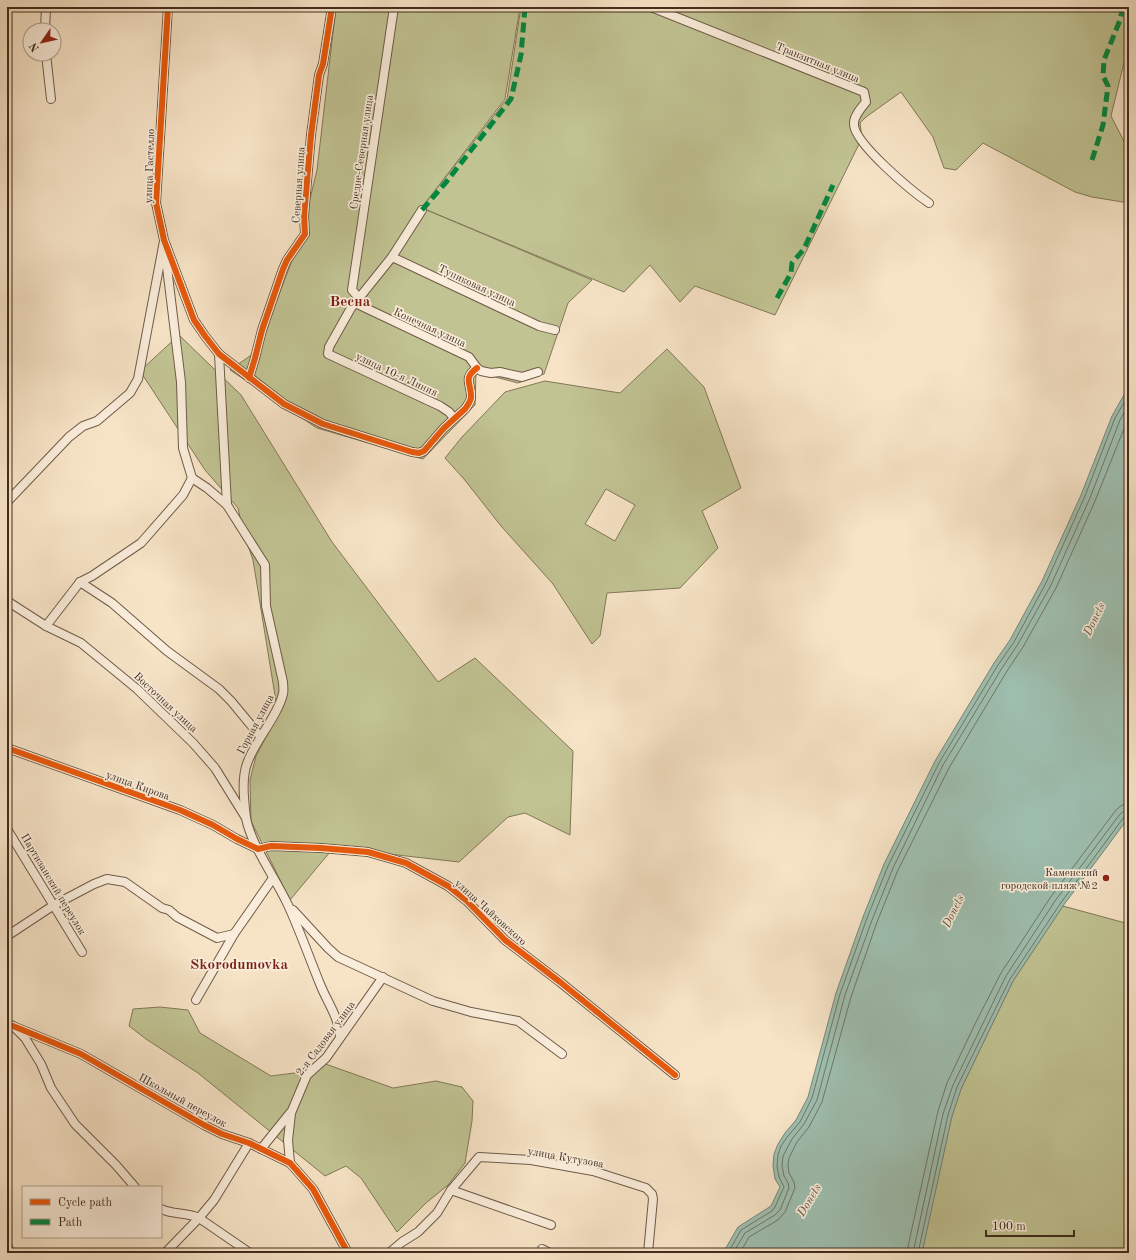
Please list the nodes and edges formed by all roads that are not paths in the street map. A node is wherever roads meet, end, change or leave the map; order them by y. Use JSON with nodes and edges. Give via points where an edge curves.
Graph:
{"nodes":[{"id":1,"x":46,"y":7,"type":"edge"},
{"id":2,"x":168,"y":7,"type":"edge"},
{"id":3,"x":332,"y":7,"type":"edge"},
{"id":4,"x":394,"y":7,"type":"edge"},
{"id":5,"x":651,"y":7,"type":"edge"},
{"id":6,"x":45,"y":22,"type":"edge"},
{"id":7,"x":47,"y":62,"type":"edge"},
{"id":8,"x":51,"y":99,"type":"dead end"},
{"id":9,"x":929,"y":203,"type":"dead end"},
{"id":10,"x":422,"y":210,"type":"dead end"},
{"id":11,"x":164,"y":240,"type":"junction"},
{"id":12,"x":392,"y":257,"type":"junction"},
{"id":13,"x":357,"y":300,"type":"junction"},
{"id":14,"x":555,"y":330,"type":"dead end"},
{"id":15,"x":219,"y":354,"type":"junction"},
{"id":16,"x":477,"y":368,"type":"junction"},
{"id":17,"x":538,"y":372,"type":"dead end"},
{"id":18,"x":248,"y":378,"type":"junction"},
{"id":19,"x":454,"y":418,"type":"junction"},
{"id":20,"x":192,"y":478,"type":"junction"},
{"id":21,"x":7,"y":502,"type":"edge"},
{"id":22,"x":227,"y":505,"type":"junction"},
{"id":23,"x":80,"y":582,"type":"junction"},
{"id":24,"x":7,"y":601,"type":"edge"},
{"id":25,"x":46,"y":626,"type":"junction"},
{"id":26,"x":260,"y":736,"type":"junction"},
{"id":27,"x":7,"y":748,"type":"edge"},
{"id":28,"x":246,"y":819,"type":"junction"},
{"id":29,"x":7,"y":829,"type":"edge"},
{"id":30,"x":258,"y":849,"type":"junction"},
{"id":31,"x":273,"y":878,"type":"junction"},
{"id":32,"x":287,"y":904,"type":"junction"},
{"id":33,"x":54,"y":905,"type":"junction"},
{"id":34,"x":234,"y":934,"type":"junction"},
{"id":35,"x":7,"y":936,"type":"edge"},
{"id":36,"x":82,"y":952,"type":"dead end"},
{"id":37,"x":383,"y":977,"type":"junction"},
{"id":38,"x":196,"y":1000,"type":"dead end"},
{"id":39,"x":10,"y":1024,"type":"edge"},
{"id":40,"x":340,"y":1037,"type":"junction"},
{"id":41,"x":562,"y":1054,"type":"dead end"},
{"id":42,"x":675,"y":1075,"type":"dead end"},
{"id":43,"x":291,"y":1113,"type":"junction"},
{"id":44,"x":249,"y":1143,"type":"junction"},
{"id":45,"x":262,"y":1149,"type":"junction"},
{"id":46,"x":290,"y":1163,"type":"junction"},
{"id":47,"x":134,"y":1186,"type":"edge"},
{"id":48,"x":451,"y":1190,"type":"junction"},
{"id":49,"x":162,"y":1210,"type":"edge"},
{"id":50,"x":199,"y":1218,"type":"junction"},
{"id":51,"x":551,"y":1225,"type":"dead end"},
{"id":52,"x":7,"y":1244,"type":"edge"},
{"id":53,"x":542,"y":1249,"type":"dead end"},
{"id":54,"x":10,"y":1253,"type":"edge"},
{"id":55,"x":165,"y":1253,"type":"edge"},
{"id":56,"x":250,"y":1253,"type":"edge"},
{"id":57,"x":348,"y":1253,"type":"edge"},
{"id":58,"x":389,"y":1253,"type":"edge"},
{"id":59,"x":550,"y":1253,"type":"edge"},
{"id":60,"x":648,"y":1253,"type":"edge"}],
"edges":[{"from":1,"to":6,"type":"street"},
{"from":2,"to":11,"type":"street","name":"улица Гастелло","via":[[156,203]]},
{"from":3,"to":18,"type":"street","name":"Северная улица","via":[[319,76],[304,216],[305,234],[286,260]]},
{"from":4,"to":13,"type":"street","name":"Средне-Северная улица","via":[[352,290]]},
{"from":5,"to":9,"type":"street","name":"Транзитная улица","via":[[864,92],[866,102],[858,112],[854,124],[857,136],[910,189]]},
{"from":7,"to":8,"type":"street"},
{"from":10,"to":12,"type":"street"},
{"from":11,"to":15,"type":"street","name":"улица Гастелло","via":[[194,320]]},
{"from":11,"to":20,"type":"street","via":[[181,382],[184,448]]},
{"from":11,"to":21,"type":"street","via":[[138,379],[130,393],[97,421],[83,426],[69,436]]},
{"from":12,"to":13,"type":"street"},
{"from":12,"to":14,"type":"street","name":"Тупиковая улица","via":[[539,326]]},
{"from":13,"to":16,"type":"street","name":"Конечная улица","via":[[469,357]]},
{"from":13,"to":19,"type":"street","name":"улица 10-я Линия","via":[[329,347],[328,354],[440,406]]},
{"from":15,"to":18,"type":"street"},
{"from":15,"to":22,"type":"street"},
{"from":16,"to":17,"type":"street","via":[[491,373],[500,372],[522,377]]},
{"from":16,"to":19,"type":"street","via":[[468,378],[471,393],[469,404]]},
{"from":18,"to":19,"type":"street","via":[[284,404],[323,424],[412,452],[424,451]]},
{"from":20,"to":22,"type":"street","name":"Горная улица"},
{"from":20,"to":23,"type":"street","via":[[183,495],[141,543]]},
{"from":22,"to":26,"type":"street","name":"Горная улица","via":[[265,565],[266,606],[283,682],[284,693]]},
{"from":23,"to":25,"type":"street"},
{"from":23,"to":26,"type":"street","via":[[112,603],[168,651],[219,689]]},
{"from":24,"to":25,"type":"street","name":"Восточная улица"},
{"from":25,"to":28,"type":"street","name":"Восточная улица","via":[[81,643],[137,689],[193,743],[215,768]]},
{"from":26,"to":28,"type":"street","name":"Горная улица","via":[[244,773]]},
{"from":27,"to":30,"type":"street","name":"улица Кирова","via":[[180,810]]},
{"from":28,"to":30,"type":"street","name":"Горная улица"},
{"from":29,"to":33,"type":"street","name":"Партизанский переулок"},
{"from":30,"to":31,"type":"street","name":"Горная улица"},
{"from":30,"to":42,"type":"street","name":"улица Чайковского","via":[[272,846],[368,852],[406,862],[448,886],[467,901],[504,940]]},
{"from":31,"to":32,"type":"street","name":"Горная улица"},
{"from":31,"to":34,"type":"street"},
{"from":32,"to":37,"type":"street","via":[[338,956]]},
{"from":32,"to":40,"type":"street","name":"Горная улица","via":[[320,985],[338,1020]]},
{"from":33,"to":34,"type":"street","via":[[107,879],[125,882],[162,908],[217,938]]},
{"from":33,"to":35,"type":"street"},
{"from":33,"to":36,"type":"street","name":"Партизанский переулок"},
{"from":34,"to":38,"type":"street"},
{"from":37,"to":40,"type":"street","name":"2-я Садовая улица"},
{"from":37,"to":41,"type":"street","via":[[433,1001],[471,1012],[518,1021]]},
{"from":39,"to":44,"type":"street","name":"Школьный переулок","via":[[81,1054],[204,1125]]},
{"from":39,"to":47,"type":"street","via":[[25,1038],[41,1064],[51,1088],[75,1124]]},
{"from":40,"to":43,"type":"street","name":"2-я Садовая улица","via":[[326,1058],[307,1075]]},
{"from":43,"to":45,"type":"street"},
{"from":43,"to":46,"type":"street","name":"2-я Садовая улица","via":[[288,1140]]},
{"from":44,"to":45,"type":"street","name":"Школьный переулок"},
{"from":44,"to":50,"type":"street"},
{"from":45,"to":46,"type":"street","name":"Школьный переулок"},
{"from":46,"to":57,"type":"street","name":"Школьный переулок","via":[[313,1189]]},
{"from":48,"to":51,"type":"street"},
{"from":48,"to":58,"type":"street","name":"улица Кутузова","via":[[436,1214],[418,1232]]},
{"from":48,"to":60,"type":"street","name":"улица Кутузова","via":[[479,1157],[531,1160],[592,1170],[646,1188],[652,1194]]},
{"from":49,"to":50,"type":"street","via":[[191,1214]]},
{"from":50,"to":55,"type":"street"},
{"from":50,"to":56,"type":"street"},
{"from":52,"to":54,"type":"street"},
{"from":53,"to":59,"type":"street"}]}
